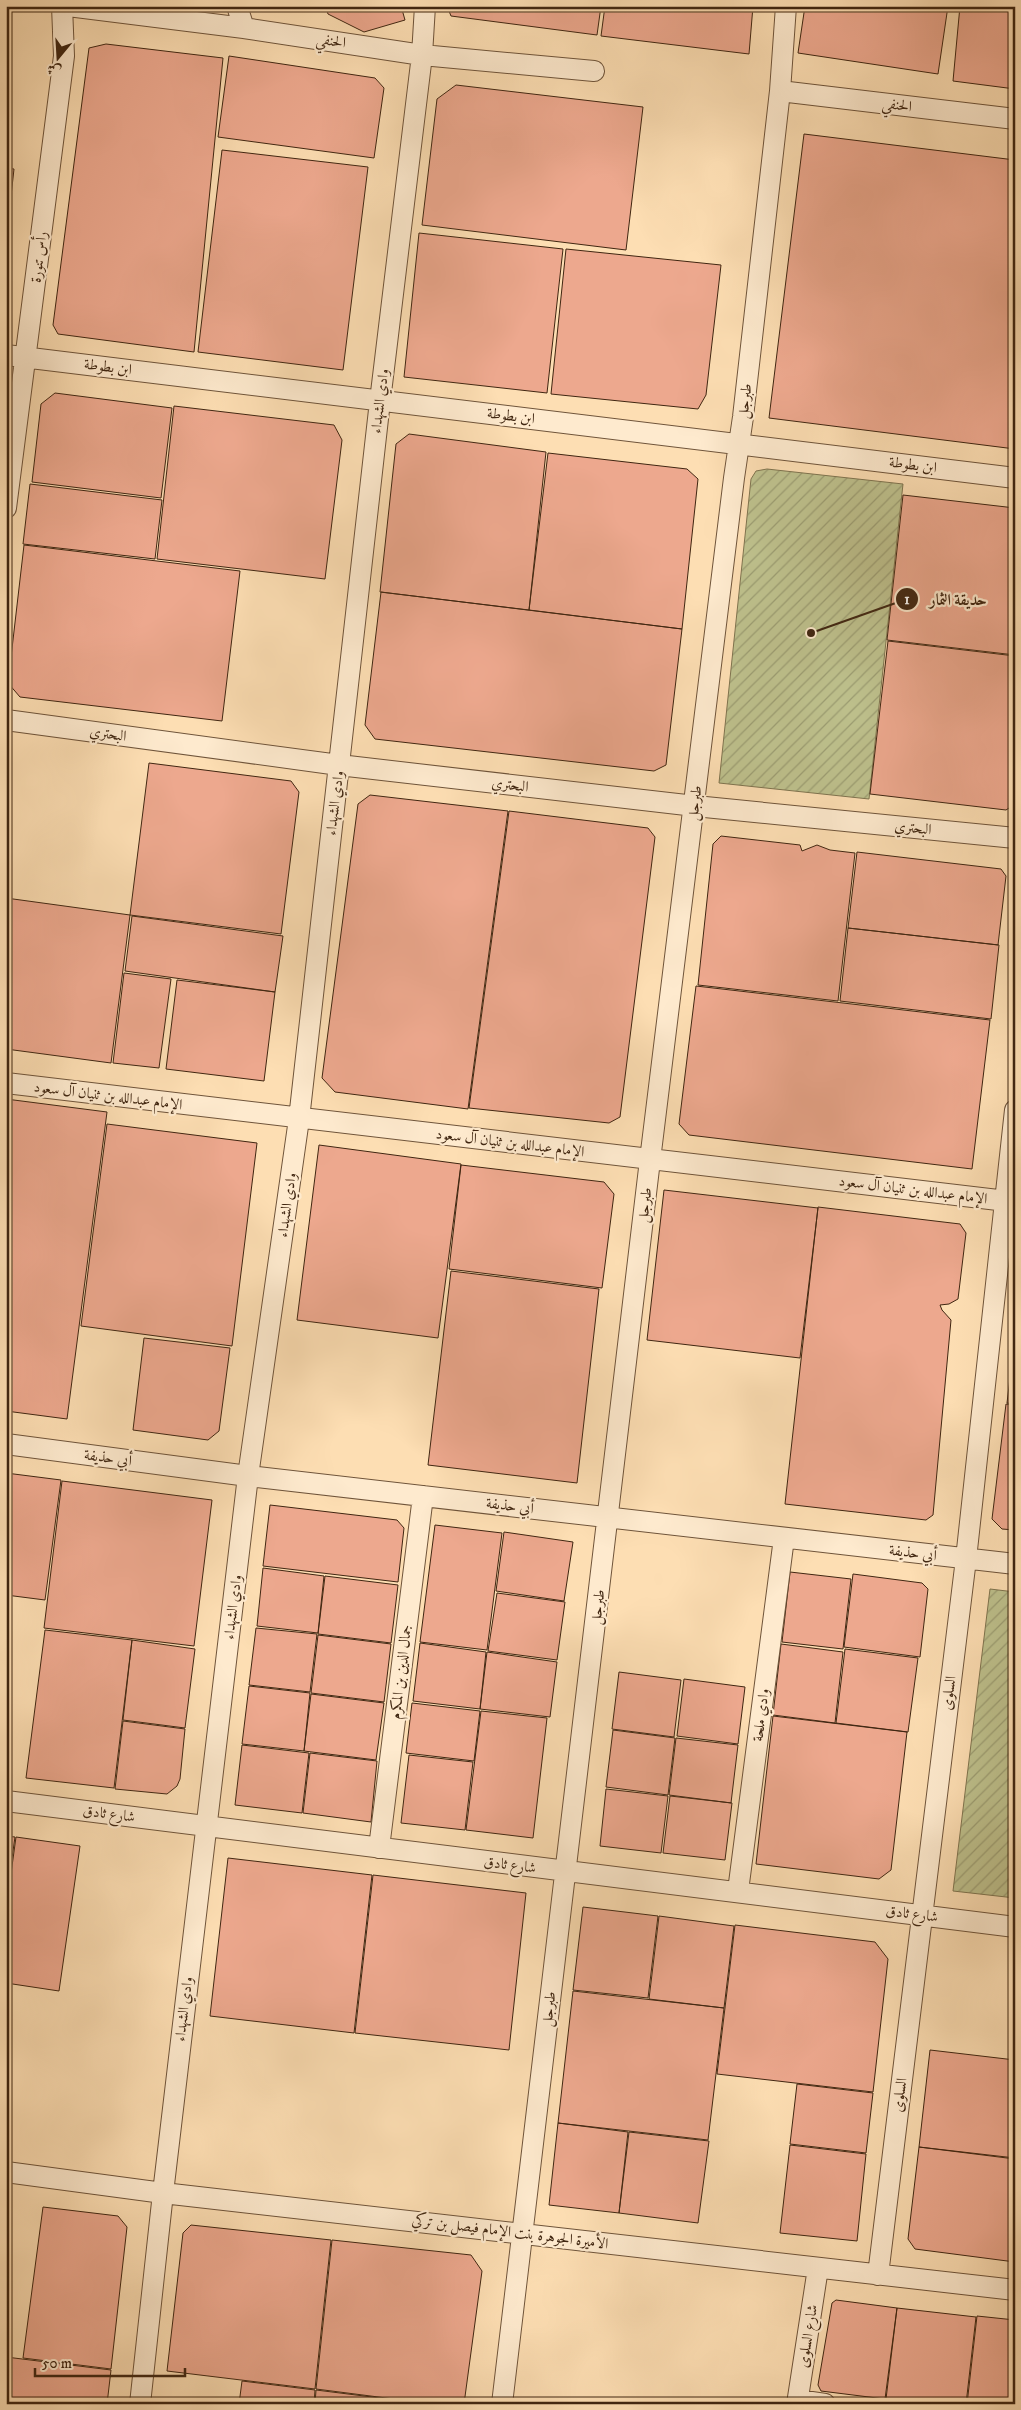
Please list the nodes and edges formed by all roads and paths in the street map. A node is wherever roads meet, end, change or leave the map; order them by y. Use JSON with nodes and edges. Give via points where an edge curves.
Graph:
{"nodes":[{"id":1,"x":62,"y":6,"type":"edge"},
{"id":2,"x":68,"y":6,"type":"edge"},
{"id":3,"x":237,"y":6,"type":"edge"},
{"id":4,"x":425,"y":6,"type":"edge"},
{"id":5,"x":786,"y":6,"type":"edge"},
{"id":6,"x":244,"y":28,"type":"junction"},
{"id":7,"x":422,"y":55,"type":"junction"},
{"id":8,"x":594,"y":71,"type":"dead end"},
{"id":9,"x":780,"y":91,"type":"junction"},
{"id":10,"x":1015,"y":119,"type":"edge"},
{"id":11,"x":6,"y":355,"type":"edge"},
{"id":12,"x":26,"y":357,"type":"junction"},
{"id":13,"x":380,"y":402,"type":"junction"},
{"id":14,"x":739,"y":443,"type":"junction"},
{"id":15,"x":1015,"y":478,"type":"edge"},
{"id":16,"x":6,"y":508,"type":"edge"},
{"id":17,"x":6,"y":720,"type":"edge"},
{"id":18,"x":339,"y":765,"type":"junction"},
{"id":19,"x":695,"y":806,"type":"junction"},
{"id":20,"x":1015,"y":838,"type":"edge"},
{"id":21,"x":6,"y":1083,"type":"edge"},
{"id":22,"x":1015,"y":1110,"type":"edge"},
{"id":23,"x":299,"y":1119,"type":"junction"},
{"id":24,"x":650,"y":1160,"type":"junction"},
{"id":25,"x":1010,"y":1201,"type":"edge"},
{"id":26,"x":6,"y":1444,"type":"edge"},
{"id":27,"x":248,"y":1476,"type":"junction"},
{"id":28,"x":423,"y":1496,"type":"junction"},
{"id":29,"x":609,"y":1518,"type":"junction"},
{"id":30,"x":784,"y":1538,"type":"junction"},
{"id":31,"x":966,"y":1559,"type":"junction"},
{"id":32,"x":1015,"y":1564,"type":"edge"},
{"id":33,"x":6,"y":1801,"type":"edge"},
{"id":34,"x":206,"y":1826,"type":"junction"},
{"id":35,"x":379,"y":1848,"type":"junction"},
{"id":36,"x":565,"y":1872,"type":"junction"},
{"id":37,"x":738,"y":1891,"type":"junction"},
{"id":38,"x":922,"y":1915,"type":"junction"},
{"id":39,"x":1015,"y":1927,"type":"edge"},
{"id":40,"x":6,"y":2172,"type":"edge"},
{"id":41,"x":162,"y":2193,"type":"junction"},
{"id":42,"x":522,"y":2233,"type":"junction"},
{"id":43,"x":818,"y":2268,"type":"junction"},
{"id":44,"x":878,"y":2275,"type":"junction"},
{"id":45,"x":1015,"y":2290,"type":"edge"},
{"id":46,"x":798,"y":2402,"type":"edge"},
{"id":47,"x":140,"y":2404,"type":"edge"},
{"id":48,"x":502,"y":2404,"type":"edge"},
{"id":49,"x":825,"y":2404,"type":"edge"}],
"edges":[{"from":1,"to":12,"type":"street","name":"رأس تنورة","via":[[64,56]]},
{"from":2,"to":6,"type":"street","name":"الحنفي"},
{"from":3,"to":6,"type":"street"},
{"from":4,"to":7,"type":"street","name":"وادي الشهداء"},
{"from":5,"to":9,"type":"street","name":"طبرجل"},
{"from":6,"to":7,"type":"street","name":"الحنفي"},
{"from":7,"to":8,"type":"street","name":"الحنفي"},
{"from":7,"to":13,"type":"street","name":"وادي الشهداء"},
{"from":9,"to":10,"type":"street","name":"الحنفي"},
{"from":9,"to":14,"type":"street","name":"طبرجل"},
{"from":11,"to":12,"type":"street","name":"ابن بطوطة"},
{"from":12,"to":13,"type":"street","name":"ابن بطوطة"},
{"from":12,"to":16,"type":"street","name":"رأس تنورة"},
{"from":13,"to":14,"type":"street","name":"ابن بطوطة"},
{"from":13,"to":18,"type":"street","name":"وادي الشهداء"},
{"from":14,"to":15,"type":"street","name":"ابن بطوطة"},
{"from":14,"to":19,"type":"street","name":"طبرجل"},
{"from":17,"to":18,"type":"street","name":"البحتري"},
{"from":18,"to":19,"type":"street","name":"البحتري"},
{"from":18,"to":23,"type":"street","name":"وادي الشهداء"},
{"from":19,"to":20,"type":"street","name":"البحتري"},
{"from":19,"to":24,"type":"street","name":"طبرجل"},
{"from":21,"to":23,"type":"street","name":"الإمام عبدالله بن ثنيان آل سعود"},
{"from":22,"to":25,"type":"street","name":"السلوى"},
{"from":23,"to":24,"type":"street","name":"الإمام عبدالله بن ثنيان آل سعود"},
{"from":23,"to":27,"type":"street","name":"وادي الشهداء"},
{"from":24,"to":25,"type":"street","name":"الإمام عبدالله بن ثنيان آل سعود"},
{"from":24,"to":29,"type":"street","name":"طبرجل"},
{"from":25,"to":31,"type":"street","name":"السلوى"},
{"from":26,"to":27,"type":"street","name":"أبي حذيفة"},
{"from":27,"to":28,"type":"street","name":"أبي حذيفة"},
{"from":27,"to":34,"type":"street","name":"وادي الشهداء"},
{"from":28,"to":29,"type":"street","name":"أبي حذيفة"},
{"from":28,"to":35,"type":"street","name":"جمال الدين بن المكرم"},
{"from":29,"to":30,"type":"street","name":"أبي حذيفة"},
{"from":29,"to":36,"type":"street","name":"طبرجل"},
{"from":30,"to":31,"type":"street","name":"أبي حذيفة"},
{"from":30,"to":37,"type":"street","name":"وادي ملحة"},
{"from":31,"to":32,"type":"street","name":"أبي حذيفة"},
{"from":31,"to":38,"type":"street","name":"السلوى"},
{"from":33,"to":34,"type":"street","name":"شارع ثادق"},
{"from":34,"to":35,"type":"street","name":"شارع ثادق"},
{"from":34,"to":41,"type":"street","name":"وادي الشهداء"},
{"from":35,"to":36,"type":"street","name":"شارع ثادق"},
{"from":36,"to":37,"type":"street","name":"شارع ثادق"},
{"from":36,"to":42,"type":"street","name":"طبرجل"},
{"from":37,"to":38,"type":"street","name":"شارع ثادق"},
{"from":38,"to":39,"type":"street","name":"شارع ثادق"},
{"from":38,"to":44,"type":"street","name":"السلوى"},
{"from":40,"to":41,"type":"street","name":"الأميرة الجوهرة بنت الإمام فيصل بن تركي"},
{"from":41,"to":42,"type":"street","name":"الأميرة الجوهرة بنت الإمام فيصل بن تركي"},
{"from":41,"to":47,"type":"street","name":"وادي الشهداء"},
{"from":42,"to":43,"type":"street","name":"الأميرة الجوهرة بنت الإمام فيصل بن تركي"},
{"from":42,"to":48,"type":"street","name":"طبرجل"},
{"from":43,"to":44,"type":"street","name":"الأميرة الجوهرة بنت الإمام فيصل بن تركي"},
{"from":43,"to":46,"type":"street","name":"شارع السلوى"},
{"from":44,"to":45,"type":"street","name":"الأميرة الجوهرة بنت الإمام فيصل بن تركي"},
{"from":46,"to":49,"type":"street"}]}
